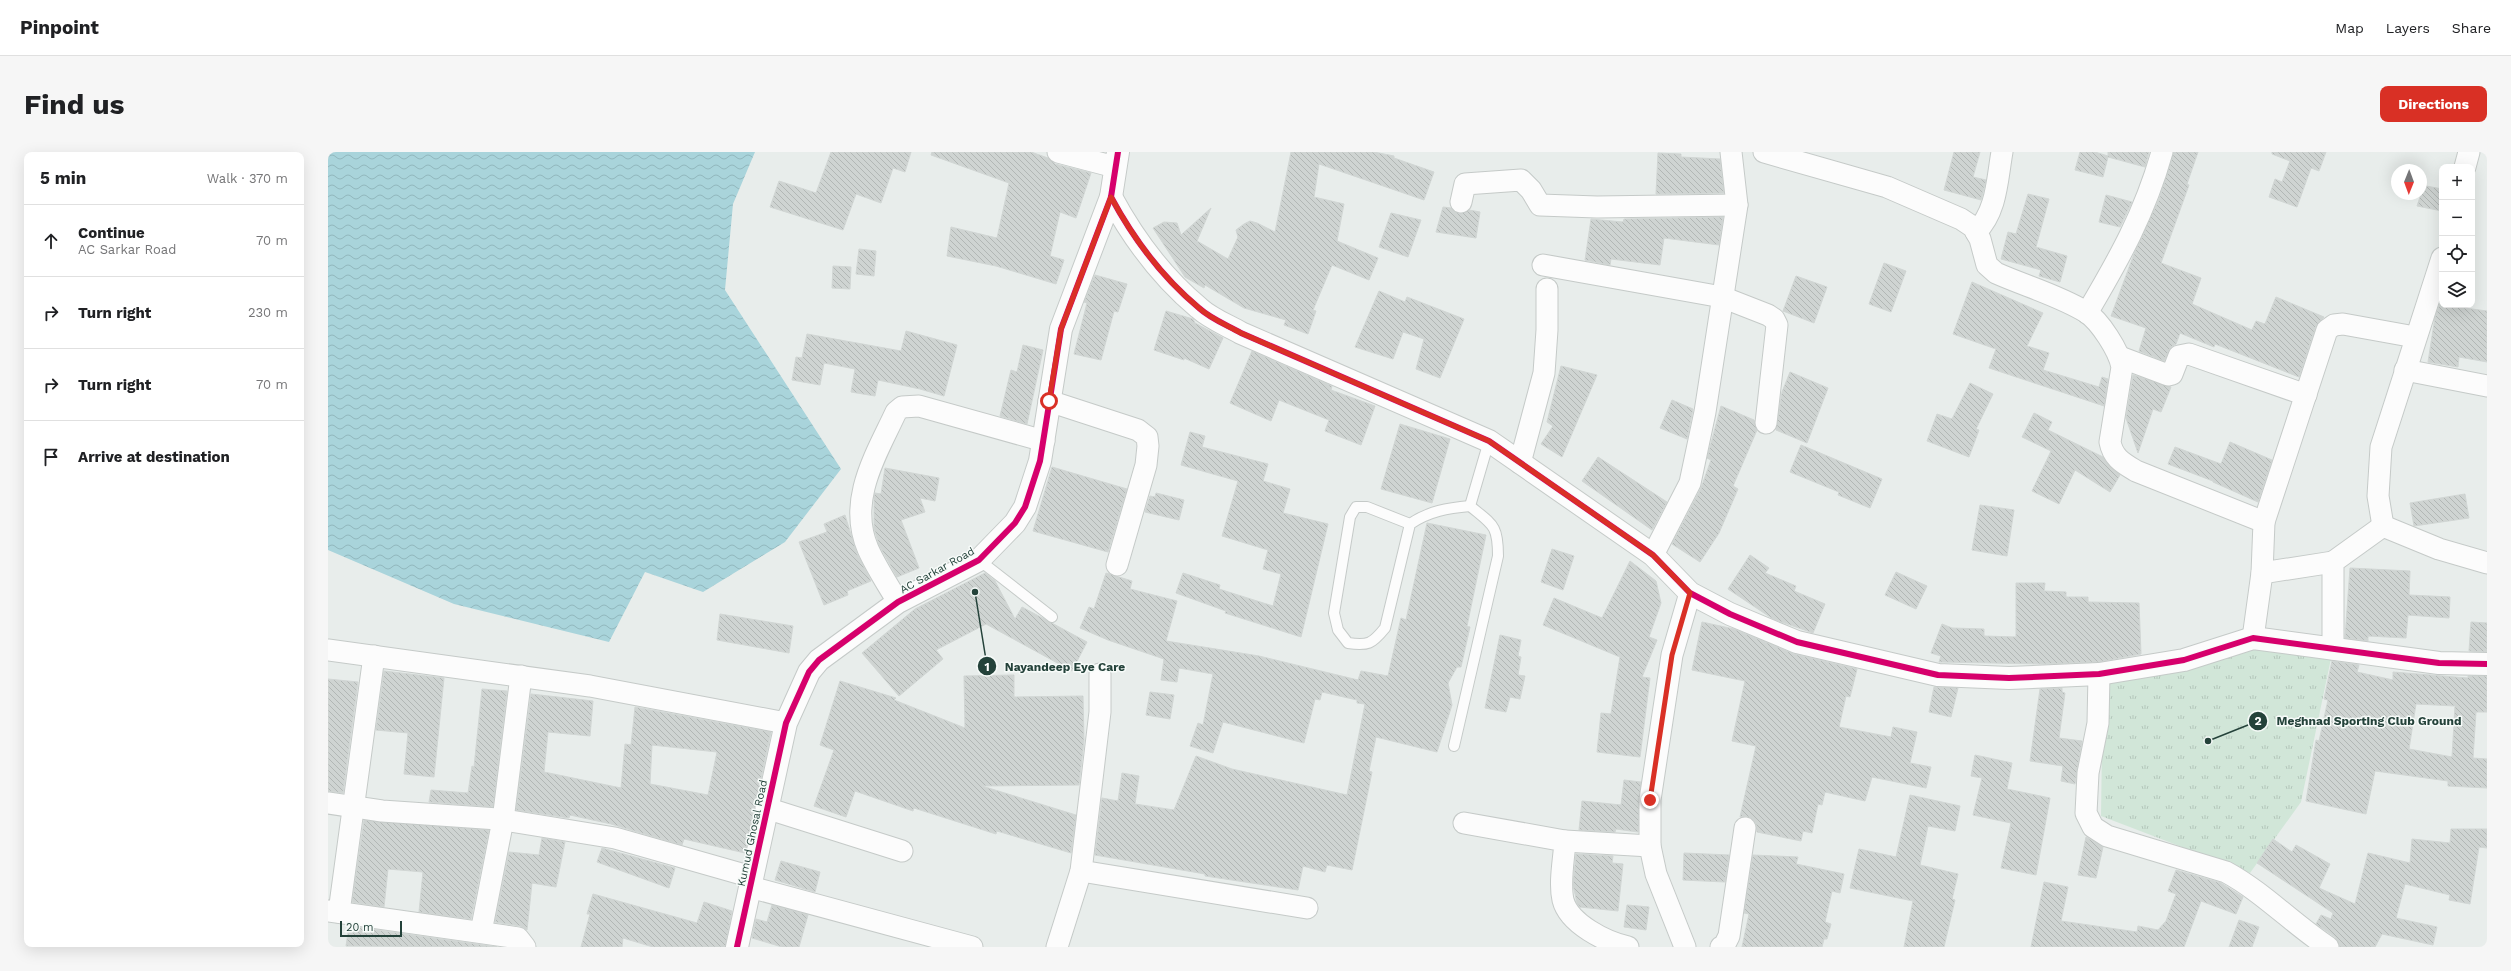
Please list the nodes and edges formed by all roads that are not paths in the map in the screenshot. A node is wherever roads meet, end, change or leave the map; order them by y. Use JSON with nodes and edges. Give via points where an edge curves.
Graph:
{"nodes":[{"id":1,"x":1058,"y":152,"type":"edge"},
{"id":2,"x":1731,"y":152,"type":"edge"},
{"id":3,"x":1764,"y":152,"type":"edge"},
{"id":4,"x":2002,"y":152,"type":"edge"},
{"id":5,"x":2162,"y":152,"type":"edge"},
{"id":6,"x":2469,"y":152,"type":"edge"},
{"id":7,"x":1117,"y":159,"type":"edge"},
{"id":8,"x":2466,"y":164,"type":"edge"},
{"id":9,"x":1111,"y":197,"type":"junction"},
{"id":10,"x":1461,"y":202,"type":"dead end"},
{"id":11,"x":1737,"y":205,"type":"junction"},
{"id":12,"x":1976,"y":232,"type":"junction"},
{"id":13,"x":1543,"y":265,"type":"dead end"},
{"id":14,"x":2439,"y":267,"type":"edge"},
{"id":15,"x":1547,"y":289,"type":"dead end"},
{"id":16,"x":1722,"y":297,"type":"junction"},
{"id":17,"x":2087,"y":313,"type":"junction"},
{"id":18,"x":2416,"y":337,"type":"junction"},
{"id":19,"x":2120,"y":357,"type":"junction"},
{"id":20,"x":2405,"y":370,"type":"junction"},
{"id":21,"x":2487,"y":386,"type":"edge"},
{"id":22,"x":2306,"y":395,"type":"junction"},
{"id":23,"x":1049,"y":401,"type":"junction"},
{"id":24,"x":1766,"y":423,"type":"dead end"},
{"id":25,"x":1044,"y":441,"type":"junction"},
{"id":26,"x":1489,"y":441,"type":"junction"},
{"id":27,"x":1520,"y":463,"type":"junction"},
{"id":28,"x":1470,"y":506,"type":"junction"},
{"id":29,"x":2264,"y":522,"type":"junction"},
{"id":30,"x":1410,"y":524,"type":"junction"},
{"id":31,"x":2383,"y":526,"type":"junction"},
{"id":32,"x":1653,"y":555,"type":"junction"},
{"id":33,"x":979,"y":560,"type":"junction"},
{"id":34,"x":2333,"y":562,"type":"junction"},
{"id":35,"x":2487,"y":563,"type":"edge"},
{"id":36,"x":1117,"y":565,"type":"dead end"},
{"id":37,"x":2262,"y":573,"type":"junction"},
{"id":38,"x":1690,"y":593,"type":"junction"},
{"id":39,"x":898,"y":602,"type":"junction"},
{"id":40,"x":1052,"y":617,"type":"dead end"},
{"id":41,"x":2253,"y":638,"type":"junction"},
{"id":42,"x":2333,"y":649,"type":"junction"},
{"id":43,"x":328,"y":650,"type":"edge"},
{"id":44,"x":374,"y":656,"type":"junction"},
{"id":45,"x":2487,"y":664,"type":"edge"},
{"id":46,"x":1100,"y":674,"type":"dead end"},
{"id":47,"x":2099,"y":674,"type":"junction"},
{"id":48,"x":521,"y":676,"type":"junction"},
{"id":49,"x":786,"y":723,"type":"junction"},
{"id":50,"x":1454,"y":746,"type":"dead end"},
{"id":51,"x":328,"y":803,"type":"edge"},
{"id":52,"x":354,"y":807,"type":"junction"},
{"id":53,"x":766,"y":808,"type":"junction"},
{"id":54,"x":503,"y":820,"type":"junction"},
{"id":55,"x":1464,"y":823,"type":"dead end"},
{"id":56,"x":1745,"y":828,"type":"dead end"},
{"id":57,"x":1565,"y":841,"type":"junction"},
{"id":58,"x":1650,"y":846,"type":"junction"},
{"id":59,"x":902,"y":851,"type":"dead end"},
{"id":60,"x":1081,"y":871,"type":"junction"},
{"id":61,"x":751,"y":882,"type":"junction"},
{"id":62,"x":1307,"y":908,"type":"dead end"},
{"id":63,"x":334,"y":911,"type":"edge"},
{"id":64,"x":481,"y":932,"type":"junction"},
{"id":65,"x":525,"y":947,"type":"edge"},
{"id":66,"x":737,"y":947,"type":"edge"},
{"id":67,"x":972,"y":947,"type":"edge"},
{"id":68,"x":1057,"y":947,"type":"edge"},
{"id":69,"x":1628,"y":947,"type":"edge"},
{"id":70,"x":1685,"y":947,"type":"edge"},
{"id":71,"x":1721,"y":947,"type":"edge"},
{"id":72,"x":2328,"y":947,"type":"edge"}],
"edges":[{"from":1,"to":7,"type":"street"},
{"from":2,"to":11,"type":"street"},
{"from":3,"to":12,"type":"street","via":[[1887,187],[1961,219]]},
{"from":4,"to":12,"type":"street","via":[[1992,210]]},
{"from":5,"to":17,"type":"street","via":[[2137,224]]},
{"from":6,"to":8,"type":"street"},
{"from":7,"to":9,"type":"street","name":"AC Sarkar Road"},
{"from":9,"to":23,"type":"street","name":"AC Sarkar Road","via":[[1061,329]]},
{"from":9,"to":26,"type":"street","via":[[1126,225],[1150,256],[1185,294],[1211,317],[1241,333]]},
{"from":10,"to":11,"type":"street","via":[[1465,184],[1521,180],[1540,205]]},
{"from":11,"to":16,"type":"street"},
{"from":12,"to":17,"type":"street","via":[[1987,265],[1996,273]]},
{"from":13,"to":16,"type":"street"},
{"from":14,"to":18,"type":"street"},
{"from":15,"to":27,"type":"street","via":[[1548,330],[1544,373]]},
{"from":16,"to":24,"type":"street","via":[[1768,314],[1777,325]]},
{"from":16,"to":32,"type":"street","via":[[1710,386],[1690,482]]},
{"from":17,"to":19,"type":"street","via":[[2116,347]]},
{"from":18,"to":20,"type":"street"},
{"from":18,"to":22,"type":"street","via":[[2343,324],[2334,325],[2327,330]]},
{"from":19,"to":22,"type":"street","via":[[2168,375],[2172,374],[2179,356],[2189,354]]},
{"from":19,"to":29,"type":"street","via":[[2122,367],[2110,442],[2112,452],[2118,460],[2136,471]]},
{"from":20,"to":21,"type":"street"},
{"from":20,"to":31,"type":"street","via":[[2381,447],[2378,496]]},
{"from":22,"to":29,"type":"street"},
{"from":23,"to":25,"type":"street","name":"AC Sarkar Road"},
{"from":23,"to":36,"type":"street","via":[[1138,430],[1146,437],[1146,465]]},
{"from":25,"to":33,"type":"street","name":"AC Sarkar Road","via":[[1035,482],[1025,507],[1016,522]]},
{"from":25,"to":39,"type":"street","via":[[919,406],[902,407],[896,412],[867,475],[860,498],[861,523],[867,548]]},
{"from":26,"to":27,"type":"street"},
{"from":26,"to":28,"type":"lane"},
{"from":27,"to":32,"type":"street"},
{"from":28,"to":30,"type":"lane","via":[[1449,508],[1424,515]]},
{"from":28,"to":50,"type":"lane","via":[[1488,521],[1498,534],[1498,556]]},
{"from":29,"to":37,"type":"street"},
{"from":30,"to":30,"type":"lane","via":[[1385,628],[1376,640],[1364,646],[1348,642],[1338,630],[1334,613],[1350,517],[1356,506],[1367,507]]},
{"from":31,"to":34,"type":"street"},
{"from":31,"to":35,"type":"street","via":[[2440,549]]},
{"from":32,"to":38,"type":"street"},
{"from":33,"to":39,"type":"street","name":"AC Sarkar Road"},
{"from":33,"to":40,"type":"lane"},
{"from":34,"to":37,"type":"street"},
{"from":34,"to":42,"type":"street"},
{"from":37,"to":41,"type":"street"},
{"from":38,"to":47,"type":"street","via":[[1730,614],[1797,642],[1938,675],[2009,678]]},
{"from":38,"to":58,"type":"street","via":[[1672,655],[1650,800]]},
{"from":39,"to":49,"type":"street","name":"AC Sarkar Road","via":[[819,660],[809,672]]},
{"from":41,"to":42,"type":"street"},
{"from":41,"to":47,"type":"street","via":[[2184,660]]},
{"from":42,"to":45,"type":"street","via":[[2439,663]]},
{"from":43,"to":44,"type":"street"},
{"from":44,"to":48,"type":"street"},
{"from":44,"to":52,"type":"street"},
{"from":46,"to":60,"type":"street","via":[[1100,712]]},
{"from":47,"to":72,"type":"street","via":[[2098,723],[2088,773],[2086,813],[2092,827],[2107,836],[2226,872],[2243,881],[2290,921]]},
{"from":48,"to":49,"type":"street","via":[[590,686]]},
{"from":48,"to":54,"type":"street"},
{"from":49,"to":53,"type":"street","name":"Kumud Ghosal Road"},
{"from":51,"to":52,"type":"street"},
{"from":52,"to":54,"type":"street"},
{"from":52,"to":63,"type":"street"},
{"from":53,"to":59,"type":"street"},
{"from":53,"to":61,"type":"street","name":"Kumud Ghosal Road"},
{"from":54,"to":61,"type":"street","via":[[615,838]]},
{"from":54,"to":64,"type":"street"},
{"from":55,"to":57,"type":"street"},
{"from":56,"to":71,"type":"street","via":[[1729,936]]},
{"from":57,"to":58,"type":"street"},
{"from":57,"to":69,"type":"street","via":[[1562,893],[1567,908],[1595,935]]},
{"from":58,"to":70,"type":"street","via":[[1656,874]]},
{"from":60,"to":62,"type":"street"},
{"from":60,"to":68,"type":"street"},
{"from":61,"to":66,"type":"street","name":"Kumud Ghosal Road"},
{"from":61,"to":67,"type":"street"},
{"from":63,"to":64,"type":"street"},
{"from":64,"to":65,"type":"street","via":[[518,938]]}]}
